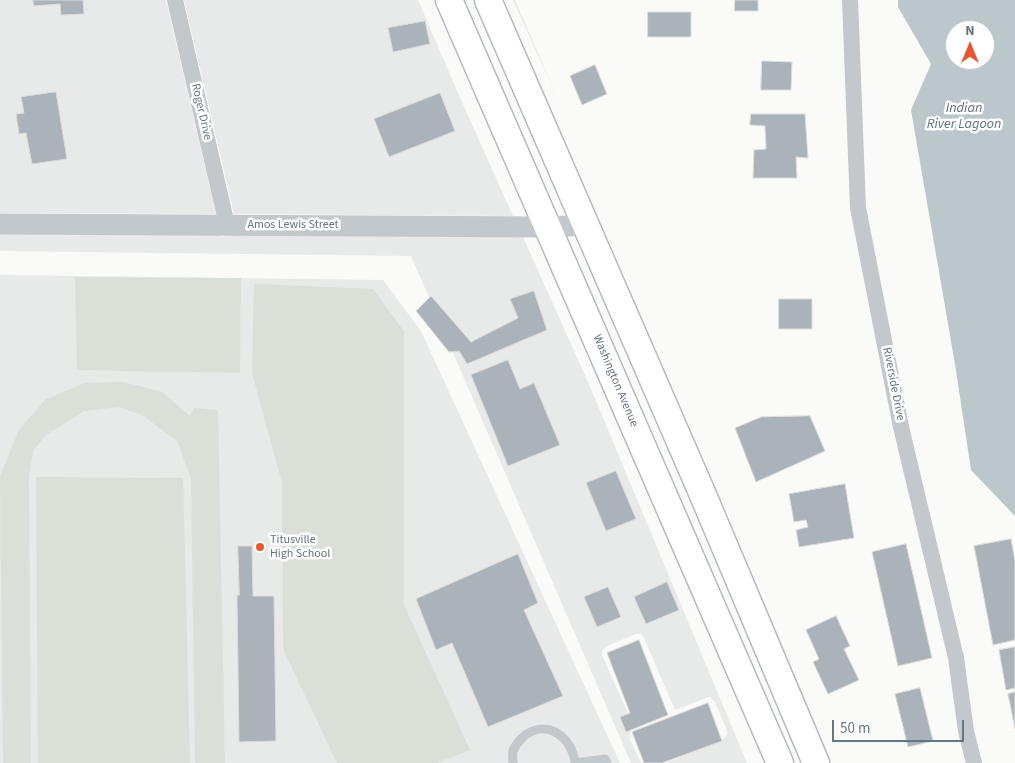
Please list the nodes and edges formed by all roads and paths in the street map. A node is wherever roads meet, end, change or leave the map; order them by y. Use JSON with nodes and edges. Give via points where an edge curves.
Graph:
{"nodes":[{"id":1,"x":175,"y":0,"type":"edge"},
{"id":2,"x":449,"y":0,"type":"edge"},
{"id":3,"x":488,"y":0,"type":"edge"},
{"id":4,"x":850,"y":0,"type":"edge"},
{"id":5,"x":0,"y":224,"type":"edge"},
{"id":6,"x":228,"y":225,"type":"junction"},
{"id":7,"x":586,"y":226,"type":"junction"},
{"id":8,"x":548,"y":227,"type":"junction"},
{"id":9,"x":703,"y":495,"type":"junction"},
{"id":10,"x":672,"y":510,"type":"junction"},
{"id":11,"x":513,"y":763,"type":"edge"},
{"id":12,"x":575,"y":763,"type":"edge"},
{"id":13,"x":607,"y":763,"type":"edge"},
{"id":14,"x":780,"y":763,"type":"edge"},
{"id":15,"x":816,"y":763,"type":"edge"},
{"id":16,"x":974,"y":763,"type":"edge"}],
"edges":[{"from":1,"to":6,"type":"street","name":"Roger Drive"},
{"from":2,"to":8,"type":"main road","name":"Washington Avenue"},
{"from":3,"to":7,"type":"main road"},
{"from":4,"to":16,"type":"street","name":"Riverside Drive","via":[[858,208],[901,427],[956,658]]},
{"from":5,"to":6,"type":"street","name":"Amos Lewis Street"},
{"from":6,"to":8,"type":"street","name":"Amos Lewis Street"},
{"from":7,"to":8,"type":"street","name":"Amos Lewis Street"},
{"from":7,"to":9,"type":"main road"},
{"from":8,"to":10,"type":"main road","name":"Washington Avenue"},
{"from":9,"to":10,"type":"main road"},
{"from":9,"to":15,"type":"main road"},
{"from":10,"to":14,"type":"main road","name":"Washington Avenue"},
{"from":11,"to":12,"type":"lane","via":[[513,751],[518,742],[535,731],[547,730],[566,739],[574,750]]},
{"from":12,"to":13,"type":"lane","via":[[605,759]]}]}
